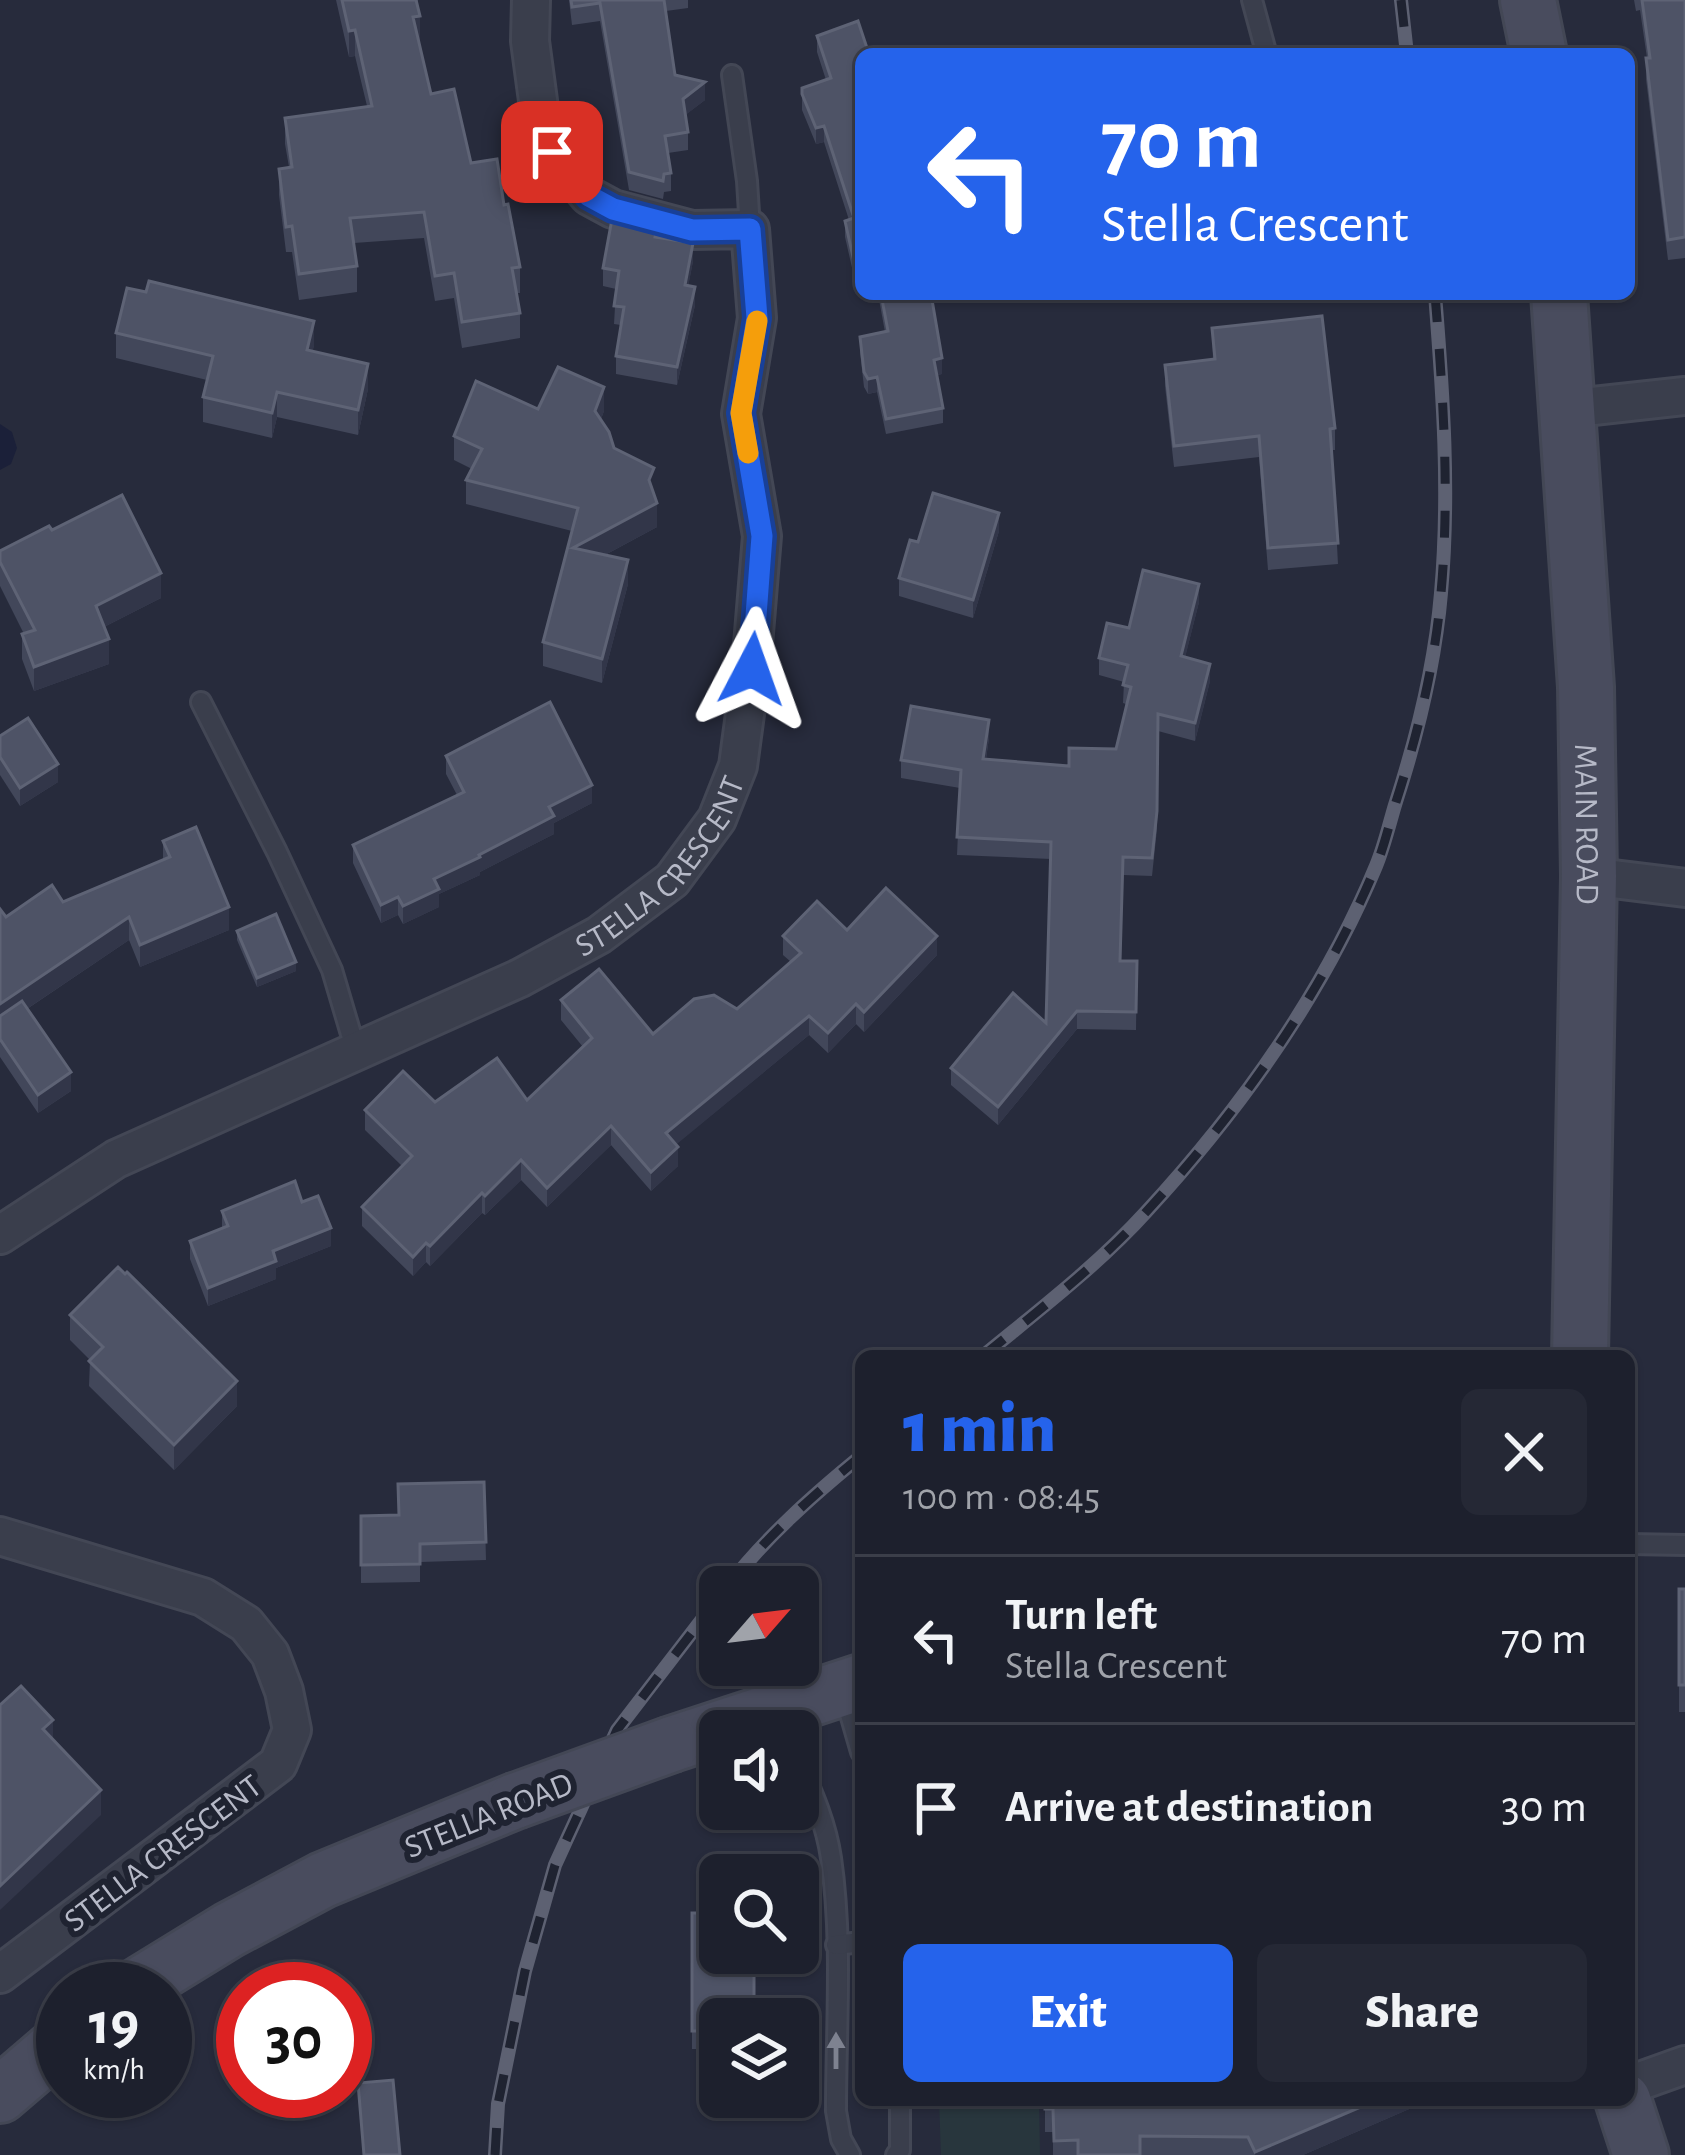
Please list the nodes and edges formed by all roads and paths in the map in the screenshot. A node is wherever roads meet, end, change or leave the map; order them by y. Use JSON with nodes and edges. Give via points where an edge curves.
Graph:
{"nodes":[{"id":1,"x":531,"y":0,"type":"edge"},
{"id":2,"x":1252,"y":0,"type":"edge"},
{"id":3,"x":1528,"y":0,"type":"edge"},
{"id":4,"x":1264,"y":48,"type":"dead end"},
{"id":5,"x":1538,"y":48,"type":"edge"},
{"id":6,"x":732,"y":75,"type":"dead end"},
{"id":7,"x":750,"y":229,"type":"junction"},
{"id":8,"x":1559,"y":300,"type":"edge"},
{"id":9,"x":1685,"y":396,"type":"edge"},
{"id":10,"x":1566,"y":409,"type":"junction"},
{"id":11,"x":201,"y":702,"type":"dead end"},
{"id":12,"x":1589,"y":876,"type":"junction"},
{"id":13,"x":1685,"y":888,"type":"edge"},
{"id":14,"x":356,"y":1051,"type":"junction"},
{"id":15,"x":0,"y":1235,"type":"edge"},
{"id":16,"x":1580,"y":1350,"type":"edge"},
{"id":17,"x":0,"y":1536,"type":"edge"},
{"id":18,"x":1635,"y":1544,"type":"edge"},
{"id":19,"x":1685,"y":1545,"type":"edge"},
{"id":20,"x":852,"y":1685,"type":"edge"},
{"id":21,"x":801,"y":1710,"type":"edge"},
{"id":22,"x":699,"y":1738,"type":"edge"},
{"id":23,"x":819,"y":1808,"type":"edge"},
{"id":24,"x":855,"y":1943,"type":"edge"},
{"id":25,"x":836,"y":1945,"type":"junction"},
{"id":26,"x":177,"y":1962,"type":"edge"},
{"id":27,"x":0,"y":1974,"type":"edge"},
{"id":28,"x":36,"y":2062,"type":"edge"},
{"id":29,"x":1685,"y":2065,"type":"edge"},
{"id":30,"x":1635,"y":2083,"type":"edge"},
{"id":31,"x":0,"y":2095,"type":"edge"},
{"id":32,"x":900,"y":2106,"type":"edge"},
{"id":33,"x":1625,"y":2106,"type":"edge"},
{"id":34,"x":850,"y":2155,"type":"edge"},
{"id":35,"x":896,"y":2155,"type":"edge"},
{"id":36,"x":1641,"y":2155,"type":"edge"}],
"edges":[{"from":1,"to":7,"type":"street","via":[[541,123],[552,152],[589,196],[692,230]]},
{"from":2,"to":4,"type":"lane"},
{"from":3,"to":5,"type":"main road"},
{"from":6,"to":7,"type":"lane"},
{"from":7,"to":14,"type":"street","name":"STELLA CRESCENT","via":[[757,318],[741,413],[762,536],[738,766],[717,819],[672,880],[598,934]]},
{"from":8,"to":10,"type":"main road","name":"MAIN ROAD"},
{"from":9,"to":10,"type":"street"},
{"from":10,"to":12,"type":"main road","name":"MAIN ROAD","via":[[1586,687]]},
{"from":11,"to":14,"type":"lane","via":[[332,970]]},
{"from":12,"to":13,"type":"street"},
{"from":12,"to":16,"type":"main road","name":"MAIN ROAD"},
{"from":14,"to":15,"type":"street","name":"STELLA CRESCENT","via":[[116,1160]]},
{"from":17,"to":27,"type":"street","name":"STELLA CRESCENT","via":[[203,1597],[246,1624],[270,1654],[292,1730],[278,1765]]},
{"from":18,"to":19,"type":"lane"},
{"from":20,"to":21,"type":"main road","name":"STELLA ROAD"},
{"from":22,"to":26,"type":"main road","name":"STELLA ROAD","bridge":true,"via":[[514,1801],[323,1880]]},
{"from":23,"to":25,"type":"lane"},
{"from":24,"to":25,"type":"lane"},
{"from":34,"to":25,"type":"lane","one_way":true,"via":[[836,2111]]},
{"from":28,"to":31,"type":"main road"},
{"from":29,"to":30,"type":"street"},
{"from":32,"to":35,"type":"lane"},
{"from":33,"to":36,"type":"main road"}]}
